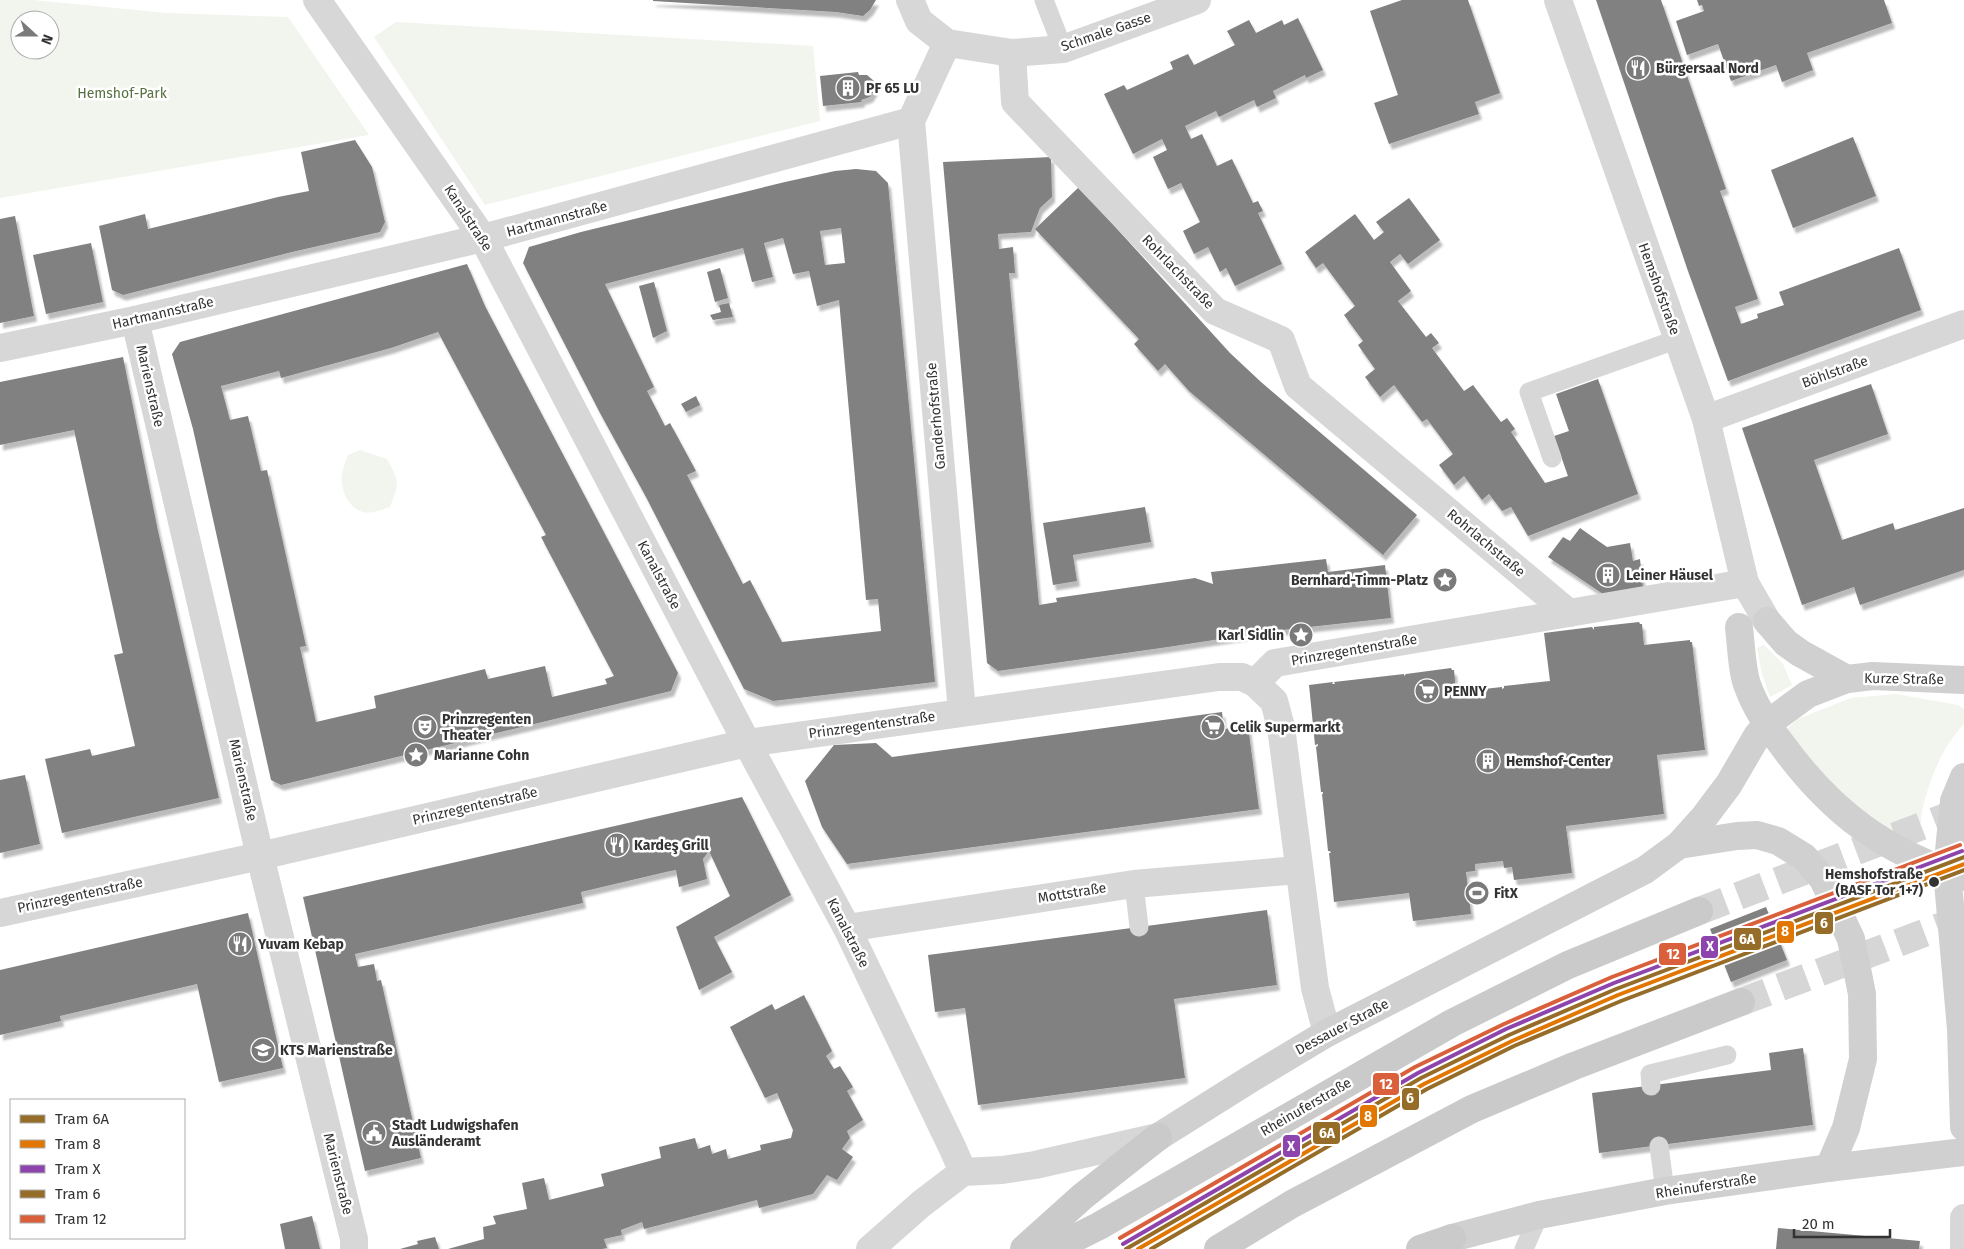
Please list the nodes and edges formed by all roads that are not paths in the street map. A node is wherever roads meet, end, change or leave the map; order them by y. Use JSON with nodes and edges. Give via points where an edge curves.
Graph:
{"nodes":[{"id":1,"x":317,"y":0,"type":"edge"},
{"id":2,"x":910,"y":0,"type":"edge"},
{"id":3,"x":1044,"y":0,"type":"edge"},
{"id":4,"x":1197,"y":0,"type":"edge"},
{"id":5,"x":1558,"y":0,"type":"edge"},
{"id":6,"x":947,"y":43,"type":"junction"},
{"id":7,"x":1063,"y":49,"type":"junction"},
{"id":8,"x":1012,"y":53,"type":"junction"},
{"id":9,"x":911,"y":121,"type":"junction"},
{"id":10,"x":483,"y":238,"type":"junction"},
{"id":11,"x":135,"y":320,"type":"junction"},
{"id":12,"x":1964,"y":324,"type":"edge"},
{"id":13,"x":1678,"y":340,"type":"junction"},
{"id":14,"x":0,"y":348,"type":"edge"},
{"id":15,"x":1706,"y":419,"type":"junction"},
{"id":16,"x":1552,"y":458,"type":"dead end"},
{"id":17,"x":1745,"y":583,"type":"junction"},
{"id":18,"x":1569,"y":613,"type":"junction"},
{"id":19,"x":1767,"y":621,"type":"joint"},
{"id":20,"x":1739,"y":627,"type":"joint"},
{"id":21,"x":1847,"y":679,"type":"junction"},
{"id":22,"x":1964,"y":680,"type":"edge"},
{"id":23,"x":1255,"y":683,"type":"junction"},
{"id":24,"x":962,"y":712,"type":"junction"},
{"id":25,"x":1767,"y":724,"type":"junction"},
{"id":26,"x":747,"y":743,"type":"junction"},
{"id":27,"x":1964,"y":777,"type":"edge"},
{"id":28,"x":1679,"y":845,"type":"junction"},
{"id":29,"x":260,"y":856,"type":"junction"},
{"id":30,"x":1298,"y":870,"type":"junction"},
{"id":31,"x":1955,"y":874,"type":"edge"},
{"id":32,"x":1134,"y":884,"type":"junction"},
{"id":33,"x":1699,"y":911,"type":"tunnel mouth"},
{"id":34,"x":0,"y":913,"type":"edge"},
{"id":35,"x":1139,"y":927,"type":"dead end"},
{"id":36,"x":847,"y":928,"type":"junction"},
{"id":37,"x":1741,"y":1002,"type":"tunnel mouth"},
{"id":38,"x":1327,"y":1033,"type":"junction"},
{"id":39,"x":1727,"y":1055,"type":"dead end"},
{"id":40,"x":1651,"y":1086,"type":"dead end"},
{"id":41,"x":1964,"y":1127,"type":"edge"},
{"id":42,"x":1158,"y":1137,"type":"junction"},
{"id":43,"x":1659,"y":1146,"type":"dead end"},
{"id":44,"x":1964,"y":1152,"type":"edge"},
{"id":45,"x":1830,"y":1168,"type":"junction"},
{"id":46,"x":962,"y":1172,"type":"junction"},
{"id":47,"x":1665,"y":1192,"type":"junction"},
{"id":48,"x":1539,"y":1215,"type":"junction"},
{"id":49,"x":1964,"y":1218,"type":"edge"},
{"id":50,"x":1454,"y":1244,"type":"edge"},
{"id":51,"x":356,"y":1246,"type":"edge"},
{"id":52,"x":870,"y":1249,"type":"edge"},
{"id":53,"x":1024,"y":1249,"type":"edge"},
{"id":54,"x":1054,"y":1249,"type":"edge"},
{"id":55,"x":1218,"y":1249,"type":"edge"},
{"id":56,"x":1420,"y":1249,"type":"edge"},
{"id":57,"x":1524,"y":1249,"type":"edge"},
{"id":58,"x":1964,"y":1249,"type":"edge"}],
"edges":[{"from":1,"to":10,"type":"street","name":"Kanalstraße"},
{"from":2,"to":6,"type":"street","via":[[919,21]]},
{"from":3,"to":7,"type":"lane"},
{"from":4,"to":7,"type":"street","name":"Schmale Gasse"},
{"from":5,"to":13,"type":"street","name":"Hemshofstraße"},
{"from":6,"to":8,"type":"street"},
{"from":6,"to":9,"type":"street"},
{"from":7,"to":8,"type":"street","name":"Schmale Gasse"},
{"from":8,"to":18,"type":"street","name":"Rohrlachstraße","via":[[1015,102],[1215,311],[1281,340],[1298,386]]},
{"from":9,"to":10,"type":"street","name":"Hartmannstraße"},
{"from":9,"to":24,"type":"street","name":"Ganderhofstraße"},
{"from":10,"to":11,"type":"street","name":"Hartmannstraße"},
{"from":10,"to":26,"type":"street","name":"Kanalstraße"},
{"from":11,"to":14,"type":"street","name":"Hartmannstraße"},
{"from":11,"to":29,"type":"street","name":"Marienstraße"},
{"from":12,"to":15,"type":"street","name":"Böhlstraße"},
{"from":13,"to":15,"type":"street","name":"Hemshofstraße"},
{"from":13,"to":16,"type":"lane","via":[[1529,392]]},
{"from":15,"to":17,"type":"street","name":"Hemshofstraße"},
{"from":17,"to":18,"type":"street","name":"Prinzregentenstraße"},
{"from":17,"to":19,"type":"street","name":"Hemshofstraße"},
{"from":17,"to":20,"type":"street","name":"Hemshofstraße"},
{"from":18,"to":23,"type":"street","name":"Prinzregentenstraße","via":[[1274,663]]},
{"from":19,"to":21,"type":"main road","via":[[1800,654]]},
{"from":20,"to":25,"type":"main road","via":[[1747,686]]},
{"from":21,"to":22,"type":"main road","name":"Kurze Straße","via":[[1873,676]]},
{"from":21,"to":25,"type":"main road","name":"Kurze Straße","via":[[1808,694]]},
{"from":23,"to":24,"type":"street","name":"Prinzregentenstraße","via":[[1242,677],[1219,677]]},
{"from":23,"to":30,"type":"street","via":[[1274,702],[1281,727]]},
{"from":24,"to":26,"type":"street","name":"Prinzregentenstraße"},
{"from":25,"to":28,"type":"main road","name":"Dessauer Straße","via":[[1729,784]]},
{"from":25,"to":31,"type":"main road","via":[[1796,765],[1857,825],[1904,854]]},
{"from":26,"to":29,"type":"street","name":"Prinzregentenstraße"},
{"from":26,"to":36,"type":"street","name":"Kanalstraße"},
{"from":27,"to":31,"type":"main road","via":[[1954,801]]},
{"from":28,"to":38,"type":"main road","name":"Dessauer Straße","via":[[1645,870]]},
{"from":28,"to":45,"type":"main road","via":[[1757,835],[1778,841],[1804,857],[1823,879],[1851,939],[1862,994],[1863,1059],[1846,1128]]},
{"from":29,"to":34,"type":"street","name":"Prinzregentenstraße"},
{"from":29,"to":51,"type":"street","name":"Marienstraße"},
{"from":30,"to":32,"type":"street","name":"Mottstraße"},
{"from":30,"to":38,"type":"street","via":[[1315,988]]},
{"from":31,"to":41,"type":"main road"},
{"from":32,"to":35,"type":"lane"},
{"from":32,"to":36,"type":"street","name":"Mottstraße"},
{"from":33,"to":54,"type":"main road","name":"Rheinuferstraße","via":[[1568,965],[1452,1023]]},
{"from":36,"to":46,"type":"street","name":"Kanalstraße"},
{"from":37,"to":55,"type":"main road","via":[[1472,1109],[1292,1204]]},
{"from":38,"to":42,"type":"main road","name":"Dessauer Straße"},
{"from":39,"to":40,"type":"lane","via":[[1650,1074]]},
{"from":42,"to":46,"type":"street","name":"Dessauer Straße","via":[[1035,1165]]},
{"from":42,"to":53,"type":"main road","via":[[1083,1196]]},
{"from":43,"to":47,"type":"lane"},
{"from":44,"to":45,"type":"main road","name":"Rheinuferstraße"},
{"from":45,"to":47,"type":"main road","name":"Rheinuferstraße"},
{"from":46,"to":52,"type":"street"},
{"from":47,"to":48,"type":"main road","name":"Rheinuferstraße"},
{"from":48,"to":50,"type":"main road","name":"Rheinuferstraße"},
{"from":48,"to":57,"type":"lane"},
{"from":49,"to":58,"type":"street"},
{"from":50,"to":56,"type":"main road"}]}
